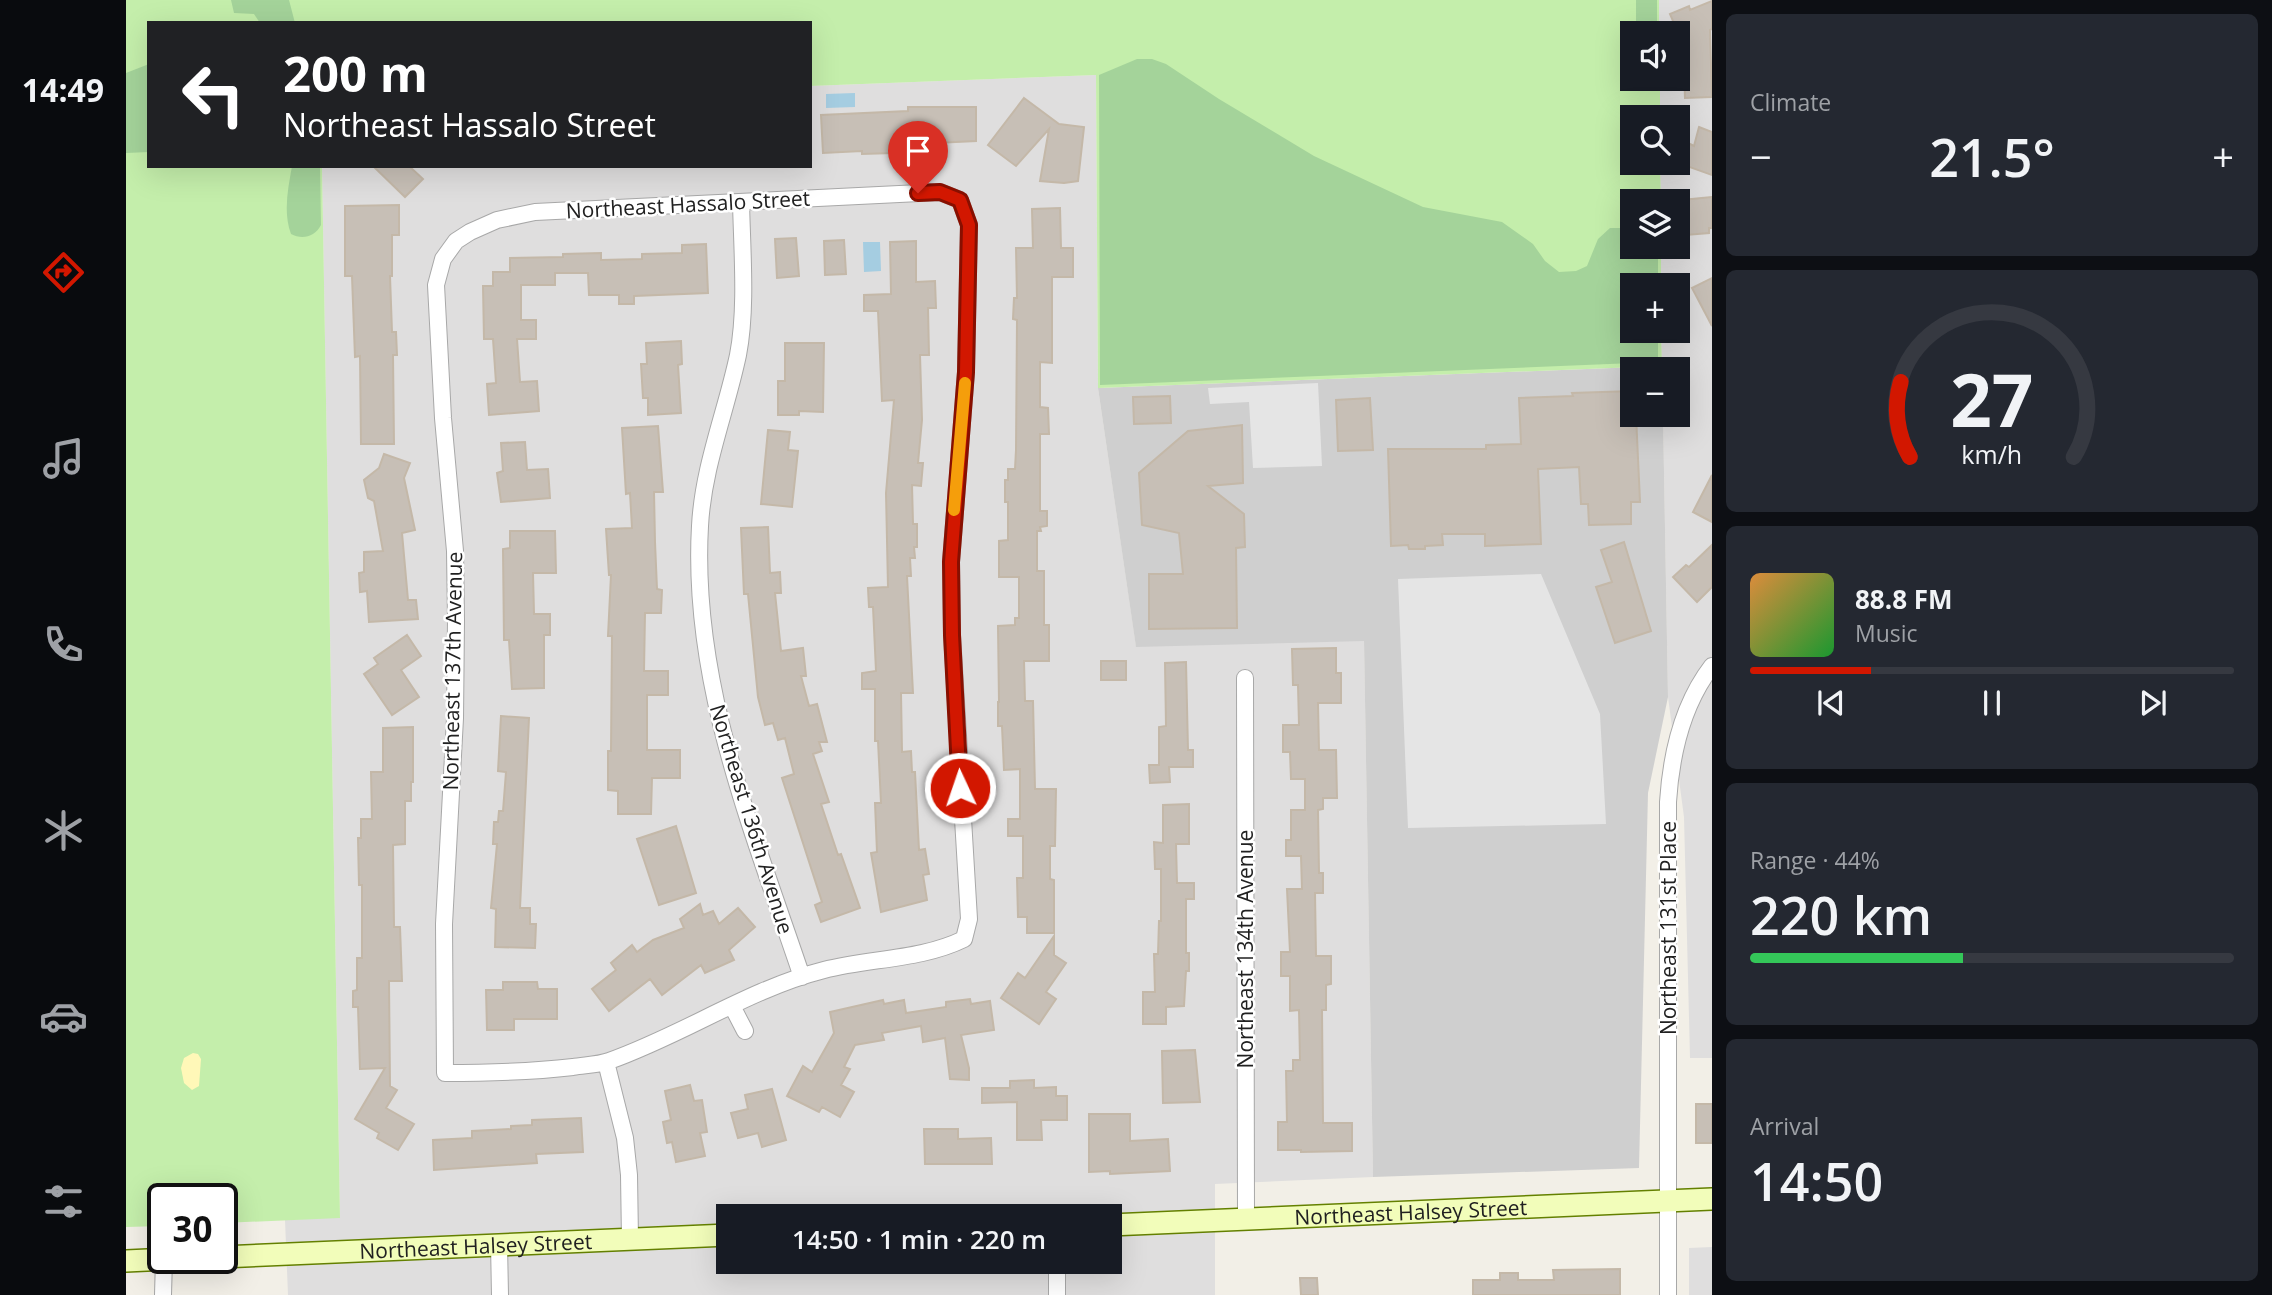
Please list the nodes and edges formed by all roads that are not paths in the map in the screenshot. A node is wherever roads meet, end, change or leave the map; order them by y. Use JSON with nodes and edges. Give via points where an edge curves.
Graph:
{"nodes":[{"id":1,"x":741,"y":202,"type":"junction"},
{"id":2,"x":439,"y":271,"type":"joint"},
{"id":3,"x":1712,"y":666,"type":"edge"},
{"id":4,"x":1245,"y":678,"type":"dead end"},
{"id":5,"x":802,"y":977,"type":"junction"},
{"id":6,"x":732,"y":1006,"type":"junction"},
{"id":7,"x":745,"y":1031,"type":"dead end"},
{"id":8,"x":607,"y":1062,"type":"junction"},
{"id":9,"x":1712,"y":1199,"type":"edge"},
{"id":10,"x":1668,"y":1200,"type":"junction"},
{"id":11,"x":1246,"y":1219,"type":"junction"},
{"id":12,"x":1122,"y":1224,"type":"edge"},
{"id":13,"x":716,"y":1235,"type":"edge"},
{"id":14,"x":630,"y":1239,"type":"junction"},
{"id":15,"x":499,"y":1244,"type":"junction"},
{"id":16,"x":238,"y":1256,"type":"edge"},
{"id":17,"x":147,"y":1260,"type":"edge"},
{"id":18,"x":126,"y":1261,"type":"edge"},
{"id":19,"x":164,"y":1274,"type":"edge"},
{"id":20,"x":1057,"y":1274,"type":"edge"},
{"id":21,"x":163,"y":1295,"type":"edge"},
{"id":22,"x":500,"y":1295,"type":"edge"},
{"id":23,"x":1057,"y":1295,"type":"edge"},
{"id":24,"x":1668,"y":1295,"type":"edge"}],
"edges":[{"from":1,"to":2,"type":"street","name":"Northeast Hassalo Street","via":[[535,212],[496,220],[456,241]]},
{"from":1,"to":5,"type":"street","name":"Northeast 136th Avenue","via":[[742,325],[706,477],[700,524],[703,627],[727,752]]},
{"from":1,"to":5,"type":"street","name":"Northeast Hassalo Street","via":[[940,192],[960,200],[969,225],[967,359],[951,562],[969,919],[964,939],[949,946]]},
{"from":2,"to":8,"type":"street","name":"Northeast 137th Avenue","via":[[435,295],[456,621],[444,924],[445,1073],[508,1073]]},
{"from":3,"to":10,"type":"street","name":"Northeast 131st Place","via":[[1689,708],[1670,772]]},
{"from":4,"to":11,"type":"street","name":"Northeast 134th Avenue"},
{"from":5,"to":6,"type":"street"},
{"from":6,"to":7,"type":"street"},
{"from":6,"to":8,"type":"street"},
{"from":8,"to":14,"type":"street","via":[[625,1138]]},
{"from":9,"to":10,"type":"main road","name":"Northeast Halsey Street"},
{"from":10,"to":11,"type":"main road","name":"Northeast Halsey Street"},
{"from":10,"to":24,"type":"street","name":"Northeast 131st Place"},
{"from":11,"to":12,"type":"main road","name":"Northeast Halsey Street"},
{"from":13,"to":14,"type":"main road","name":"Northeast Halsey Street"},
{"from":14,"to":15,"type":"main road","name":"Northeast Halsey Street"},
{"from":15,"to":16,"type":"main road","name":"Northeast Halsey Street"},
{"from":15,"to":22,"type":"street"},
{"from":17,"to":18,"type":"main road"},
{"from":19,"to":21,"type":"street"},
{"from":20,"to":23,"type":"street"}]}
